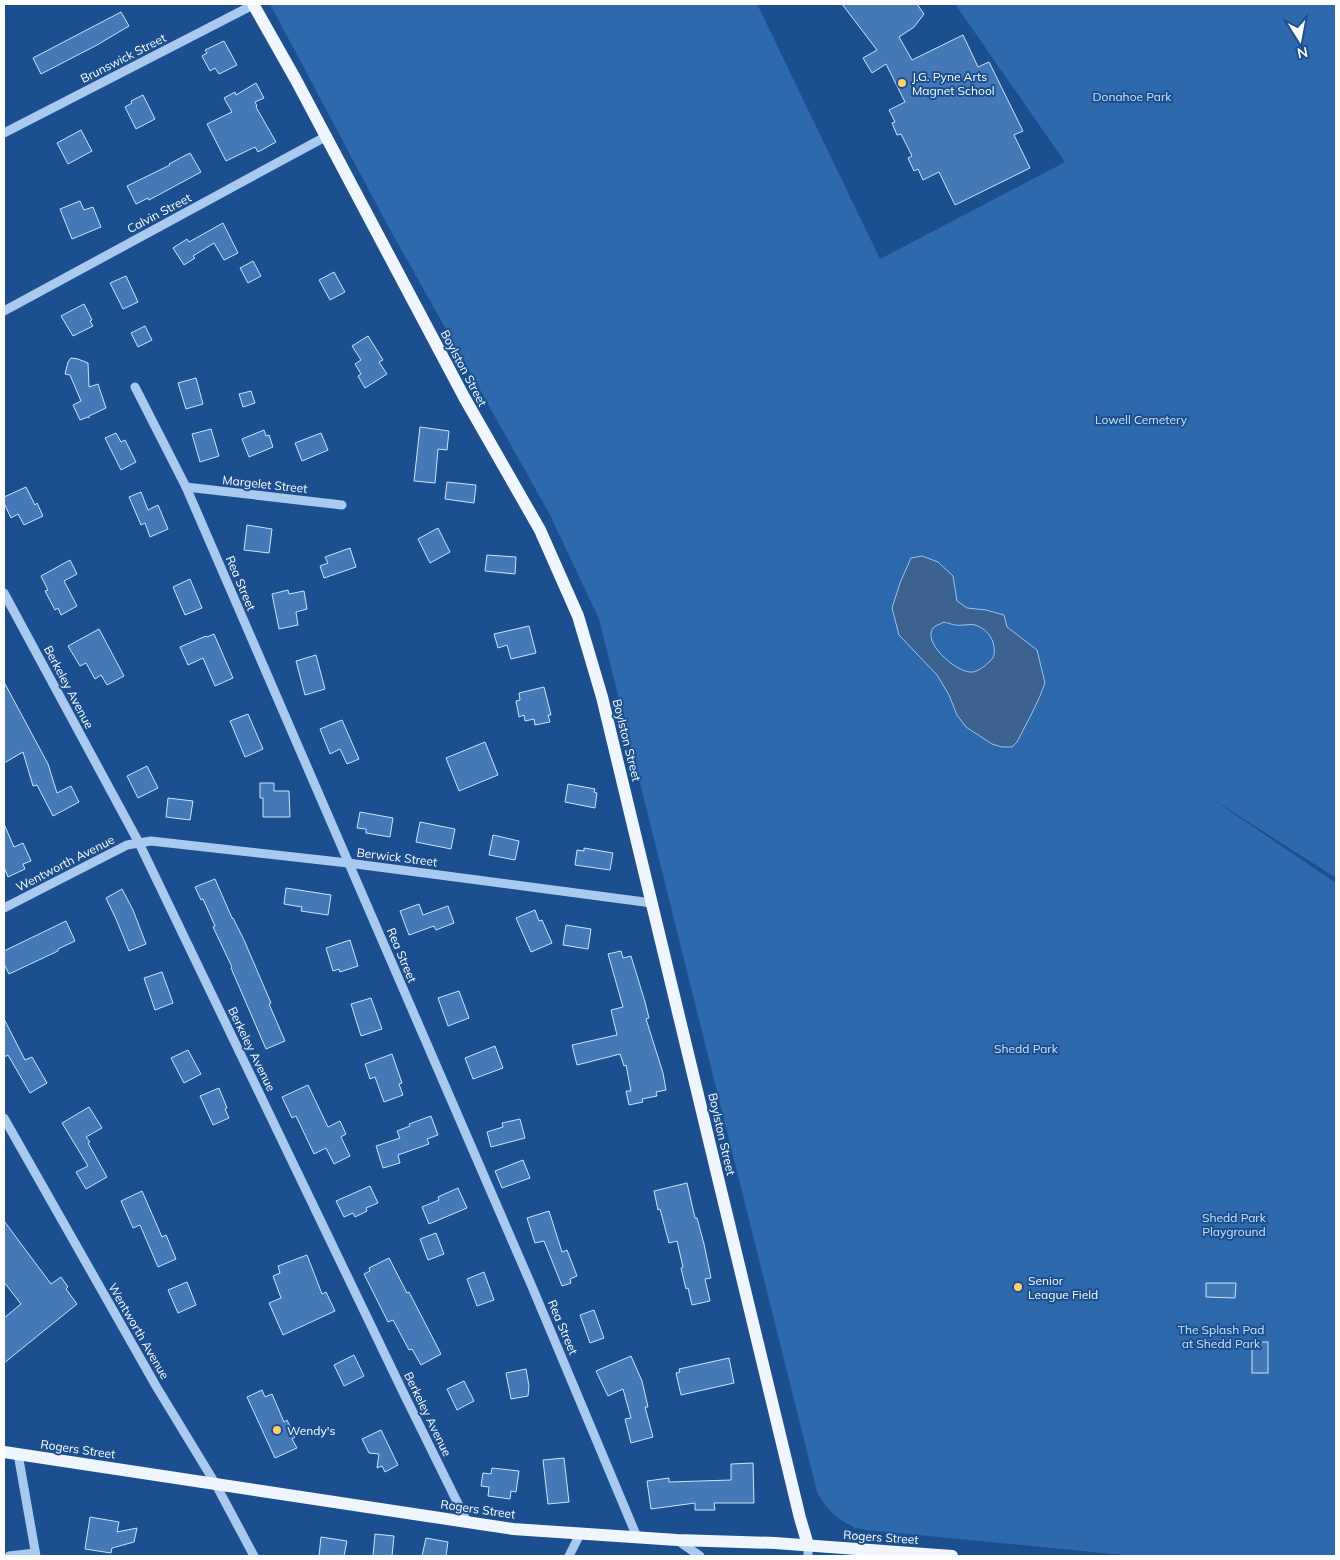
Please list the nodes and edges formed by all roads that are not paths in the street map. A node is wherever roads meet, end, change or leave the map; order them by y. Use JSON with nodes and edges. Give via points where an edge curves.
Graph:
{"nodes":[{"id":1,"x":253,"y":4,"type":"edge"},
{"id":2,"x":4,"y":134,"type":"edge"},
{"id":3,"x":326,"y":137,"type":"junction"},
{"id":4,"x":4,"y":311,"type":"edge"},
{"id":5,"x":135,"y":387,"type":"dead end"},
{"id":6,"x":186,"y":487,"type":"junction"},
{"id":7,"x":342,"y":505,"type":"dead end"},
{"id":8,"x":4,"y":593,"type":"edge"},
{"id":9,"x":139,"y":843,"type":"junction"},
{"id":10,"x":348,"y":863,"type":"junction"},
{"id":11,"x":652,"y":903,"type":"junction"},
{"id":12,"x":4,"y":908,"type":"edge"},
{"id":13,"x":4,"y":1118,"type":"edge"},
{"id":14,"x":4,"y":1452,"type":"edge"},
{"id":15,"x":18,"y":1454,"type":"junction"},
{"id":16,"x":215,"y":1483,"type":"junction"},
{"id":17,"x":467,"y":1522,"type":"junction"},
{"id":18,"x":580,"y":1534,"type":"junction"},
{"id":19,"x":637,"y":1537,"type":"junction"},
{"id":20,"x":677,"y":1540,"type":"junction"},
{"id":21,"x":808,"y":1551,"type":"edge"},
{"id":22,"x":35,"y":1555,"type":"edge"},
{"id":23,"x":9,"y":1556,"type":"edge"},
{"id":24,"x":254,"y":1556,"type":"edge"},
{"id":25,"x":570,"y":1556,"type":"edge"},
{"id":26,"x":700,"y":1556,"type":"edge"},
{"id":27,"x":952,"y":1556,"type":"edge"}],
"edges":[{"from":1,"to":2,"type":"street","name":"Brunswick Street"},
{"from":1,"to":3,"type":"main road","name":"Boylston Street"},
{"from":3,"to":4,"type":"street","name":"Calvin Street"},
{"from":3,"to":11,"type":"main road","name":"Boylston Street","via":[[464,397],[540,530],[578,616],[602,696]]},
{"from":5,"to":6,"type":"street","name":"Rea Street"},
{"from":6,"to":7,"type":"street","name":"Margelet Street"},
{"from":6,"to":10,"type":"street","name":"Rea Street"},
{"from":8,"to":9,"type":"street","name":"Berkeley Avenue"},
{"from":9,"to":10,"type":"street","name":"Berwick Street","via":[[151,841]]},
{"from":9,"to":12,"type":"street","name":"Wentworth Avenue","via":[[127,845]]},
{"from":9,"to":17,"type":"street","name":"Berkeley Avenue"},
{"from":10,"to":11,"type":"street","name":"Berwick Street"},
{"from":10,"to":19,"type":"street","name":"Rea Street"},
{"from":11,"to":21,"type":"main road","name":"Boylston Street"},
{"from":13,"to":16,"type":"street","name":"Wentworth Avenue","via":[[156,1386]]},
{"from":14,"to":15,"type":"main road","name":"Rogers Street"},
{"from":15,"to":16,"type":"main road","name":"Rogers Street"},
{"from":15,"to":22,"type":"street"},
{"from":16,"to":17,"type":"main road","name":"Rogers Street"},
{"from":16,"to":24,"type":"street","name":"Wentworth Avenue"},
{"from":17,"to":18,"type":"main road","name":"Rogers Street"},
{"from":18,"to":19,"type":"main road","name":"Rogers Street"},
{"from":18,"to":25,"type":"street"},
{"from":19,"to":20,"type":"main road","name":"Rogers Street"},
{"from":20,"to":21,"type":"main road","name":"Rogers Street","via":[[775,1543]]},
{"from":20,"to":26,"type":"street"},
{"from":21,"to":27,"type":"main road","name":"Rogers Street"},
{"from":22,"to":23,"type":"street"}]}
